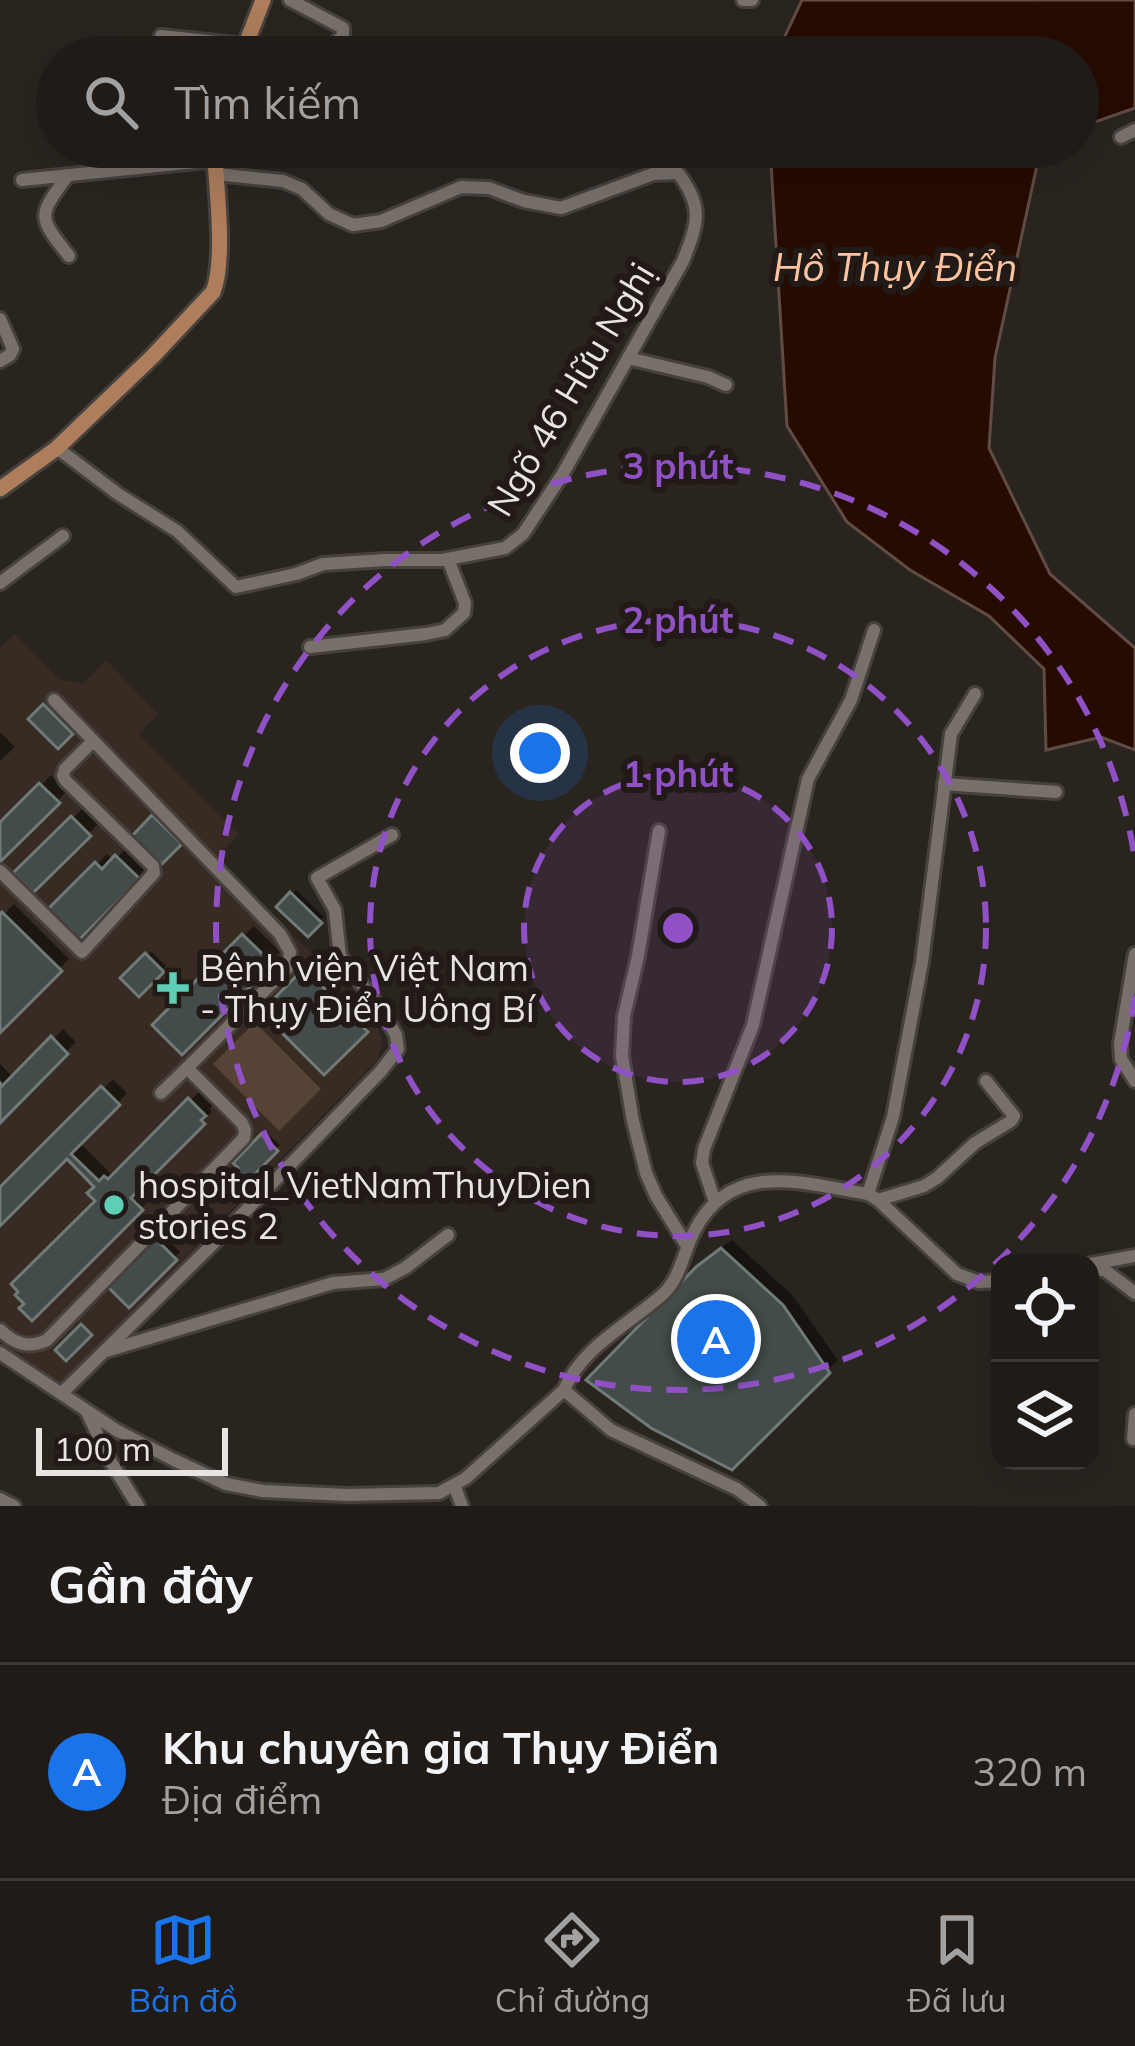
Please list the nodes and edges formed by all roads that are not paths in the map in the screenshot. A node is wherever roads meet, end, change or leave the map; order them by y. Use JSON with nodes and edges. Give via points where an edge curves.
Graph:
{"nodes":[{"id":1,"x":290,"y":0,"type":"edge"},
{"id":2,"x":743,"y":0,"type":"edge"},
{"id":3,"x":258,"y":1,"type":"edge"},
{"id":4,"x":752,"y":1,"type":"edge"},
{"id":5,"x":248,"y":36,"type":"edge"},
{"id":6,"x":342,"y":36,"type":"edge"},
{"id":7,"x":1135,"y":130,"type":"edge"},
{"id":8,"x":1120,"y":137,"type":"dead end"},
{"id":9,"x":137,"y":168,"type":"edge"},
{"id":10,"x":215,"y":168,"type":"edge"},
{"id":11,"x":241,"y":168,"type":"edge"},
{"id":12,"x":68,"y":175,"type":"junction"},
{"id":13,"x":22,"y":180,"type":"dead end"},
{"id":14,"x":69,"y":256,"type":"dead end"},
{"id":15,"x":0,"y":319,"type":"edge"},
{"id":16,"x":628,"y":358,"type":"junction"},
{"id":17,"x":0,"y":361,"type":"edge"},
{"id":18,"x":726,"y":385,"type":"dead end"},
{"id":19,"x":57,"y":448,"type":"junction"},
{"id":20,"x":0,"y":489,"type":"edge"},
{"id":21,"x":63,"y":536,"type":"dead end"},
{"id":22,"x":448,"y":559,"type":"junction"},
{"id":23,"x":0,"y":583,"type":"edge"},
{"id":24,"x":874,"y":630,"type":"dead end"},
{"id":25,"x":310,"y":646,"type":"dead end"},
{"id":26,"x":974,"y":694,"type":"dead end"},
{"id":27,"x":54,"y":700,"type":"dead end"},
{"id":28,"x":94,"y":741,"type":"junction"},
{"id":29,"x":944,"y":784,"type":"junction"},
{"id":30,"x":1056,"y":792,"type":"dead end"},
{"id":31,"x":659,"y":832,"type":"dead end"},
{"id":32,"x":392,"y":836,"type":"dead end"},
{"id":33,"x":0,"y":871,"type":"edge"},
{"id":34,"x":1135,"y":954,"type":"edge"},
{"id":35,"x":188,"y":1068,"type":"junction"},
{"id":36,"x":986,"y":1082,"type":"dead end"},
{"id":37,"x":1135,"y":1082,"type":"edge"},
{"id":38,"x":161,"y":1094,"type":"dead end"},
{"id":39,"x":873,"y":1197,"type":"junction"},
{"id":40,"x":715,"y":1202,"type":"junction"},
{"id":41,"x":448,"y":1235,"type":"dead end"},
{"id":42,"x":687,"y":1246,"type":"junction"},
{"id":43,"x":1135,"y":1256,"type":"edge"},
{"id":44,"x":1099,"y":1263,"type":"edge"},
{"id":45,"x":1099,"y":1268,"type":"edge"},
{"id":46,"x":991,"y":1281,"type":"edge"},
{"id":47,"x":1135,"y":1293,"type":"edge"},
{"id":48,"x":0,"y":1330,"type":"edge"},
{"id":49,"x":105,"y":1351,"type":"junction"},
{"id":50,"x":0,"y":1353,"type":"edge"},
{"id":51,"x":564,"y":1390,"type":"junction"},
{"id":52,"x":62,"y":1393,"type":"junction"},
{"id":53,"x":86,"y":1410,"type":"junction"},
{"id":54,"x":1135,"y":1414,"type":"edge"},
{"id":55,"x":1133,"y":1439,"type":"edge"},
{"id":56,"x":454,"y":1485,"type":"junction"},
{"id":57,"x":347,"y":1495,"type":"junction"},
{"id":58,"x":0,"y":1499,"type":"edge"},
{"id":59,"x":14,"y":1506,"type":"edge"},
{"id":60,"x":138,"y":1506,"type":"edge"},
{"id":61,"x":335,"y":1506,"type":"edge"},
{"id":62,"x":462,"y":1506,"type":"edge"},
{"id":63,"x":760,"y":1506,"type":"edge"}],
"edges":[{"from":1,"to":6,"type":"street","via":[[343,28]]},
{"from":2,"to":4,"type":"street"},
{"from":3,"to":5,"type":"main road"},
{"from":7,"to":8,"type":"street"},
{"from":9,"to":12,"type":"street"},
{"from":10,"to":19,"type":"main road","via":[[215,287]]},
{"from":11,"to":16,"type":"street","name":"Ngõ 46 Hữu Nghị","via":[[302,189],[353,225],[461,187],[561,208],[653,174],[678,173],[694,194],[698,226]]},
{"from":12,"to":13,"type":"street"},
{"from":12,"to":14,"type":"street","via":[[44,216]]},
{"from":15,"to":17,"type":"street","via":[[14,349]]},
{"from":16,"to":18,"type":"street"},
{"from":16,"to":22,"type":"street","name":"Ngõ 46 Hữu Nghị","via":[[523,534],[505,548]]},
{"from":19,"to":20,"type":"main road"},
{"from":19,"to":22,"type":"street","name":"Ngõ 46 Hữu Nghị","via":[[177,531],[236,587],[323,564]]},
{"from":21,"to":23,"type":"street"},
{"from":22,"to":25,"type":"street","via":[[465,603],[445,630]]},
{"from":24,"to":40,"type":"street","via":[[851,700],[808,779],[752,1025],[704,1149]]},
{"from":26,"to":29,"type":"street","via":[[951,734]]},
{"from":27,"to":28,"type":"street"},
{"from":28,"to":33,"type":"street","via":[[64,780],[154,873],[82,952]]},
{"from":28,"to":35,"type":"street","via":[[290,952],[288,967]]},
{"from":29,"to":30,"type":"street"},
{"from":29,"to":39,"type":"street","via":[[922,962]]},
{"from":31,"to":42,"type":"street","via":[[622,1056],[646,1173]]},
{"from":32,"to":49,"type":"street","via":[[316,878],[335,910],[340,956],[382,1011],[398,1049]]},
{"from":34,"to":37,"type":"street","via":[[1120,1044]]},
{"from":35,"to":38,"type":"street"},
{"from":35,"to":48,"type":"street","via":[[242,1123],[244,1138],[47,1340],[23,1345]]},
{"from":36,"to":39,"type":"street","via":[[1011,1121],[924,1186]]},
{"from":39,"to":40,"type":"street","via":[[770,1180]]},
{"from":39,"to":46,"type":"street","via":[[957,1274]]},
{"from":40,"to":42,"type":"street"},
{"from":41,"to":49,"type":"street","via":[[384,1279],[333,1283]]},
{"from":42,"to":51,"type":"street","via":[[665,1292],[584,1357]]},
{"from":43,"to":44,"type":"street"},
{"from":45,"to":47,"type":"street"},
{"from":49,"to":52,"type":"street"},
{"from":50,"to":52,"type":"street"},
{"from":51,"to":56,"type":"street"},
{"from":51,"to":63,"type":"street","via":[[611,1430]]},
{"from":52,"to":53,"type":"street"},
{"from":53,"to":57,"type":"street","via":[[226,1484]]},
{"from":53,"to":60,"type":"street"},
{"from":54,"to":55,"type":"street"},
{"from":56,"to":57,"type":"street","via":[[439,1493]]},
{"from":56,"to":62,"type":"street"},
{"from":57,"to":61,"type":"street"},
{"from":58,"to":59,"type":"street"}]}
